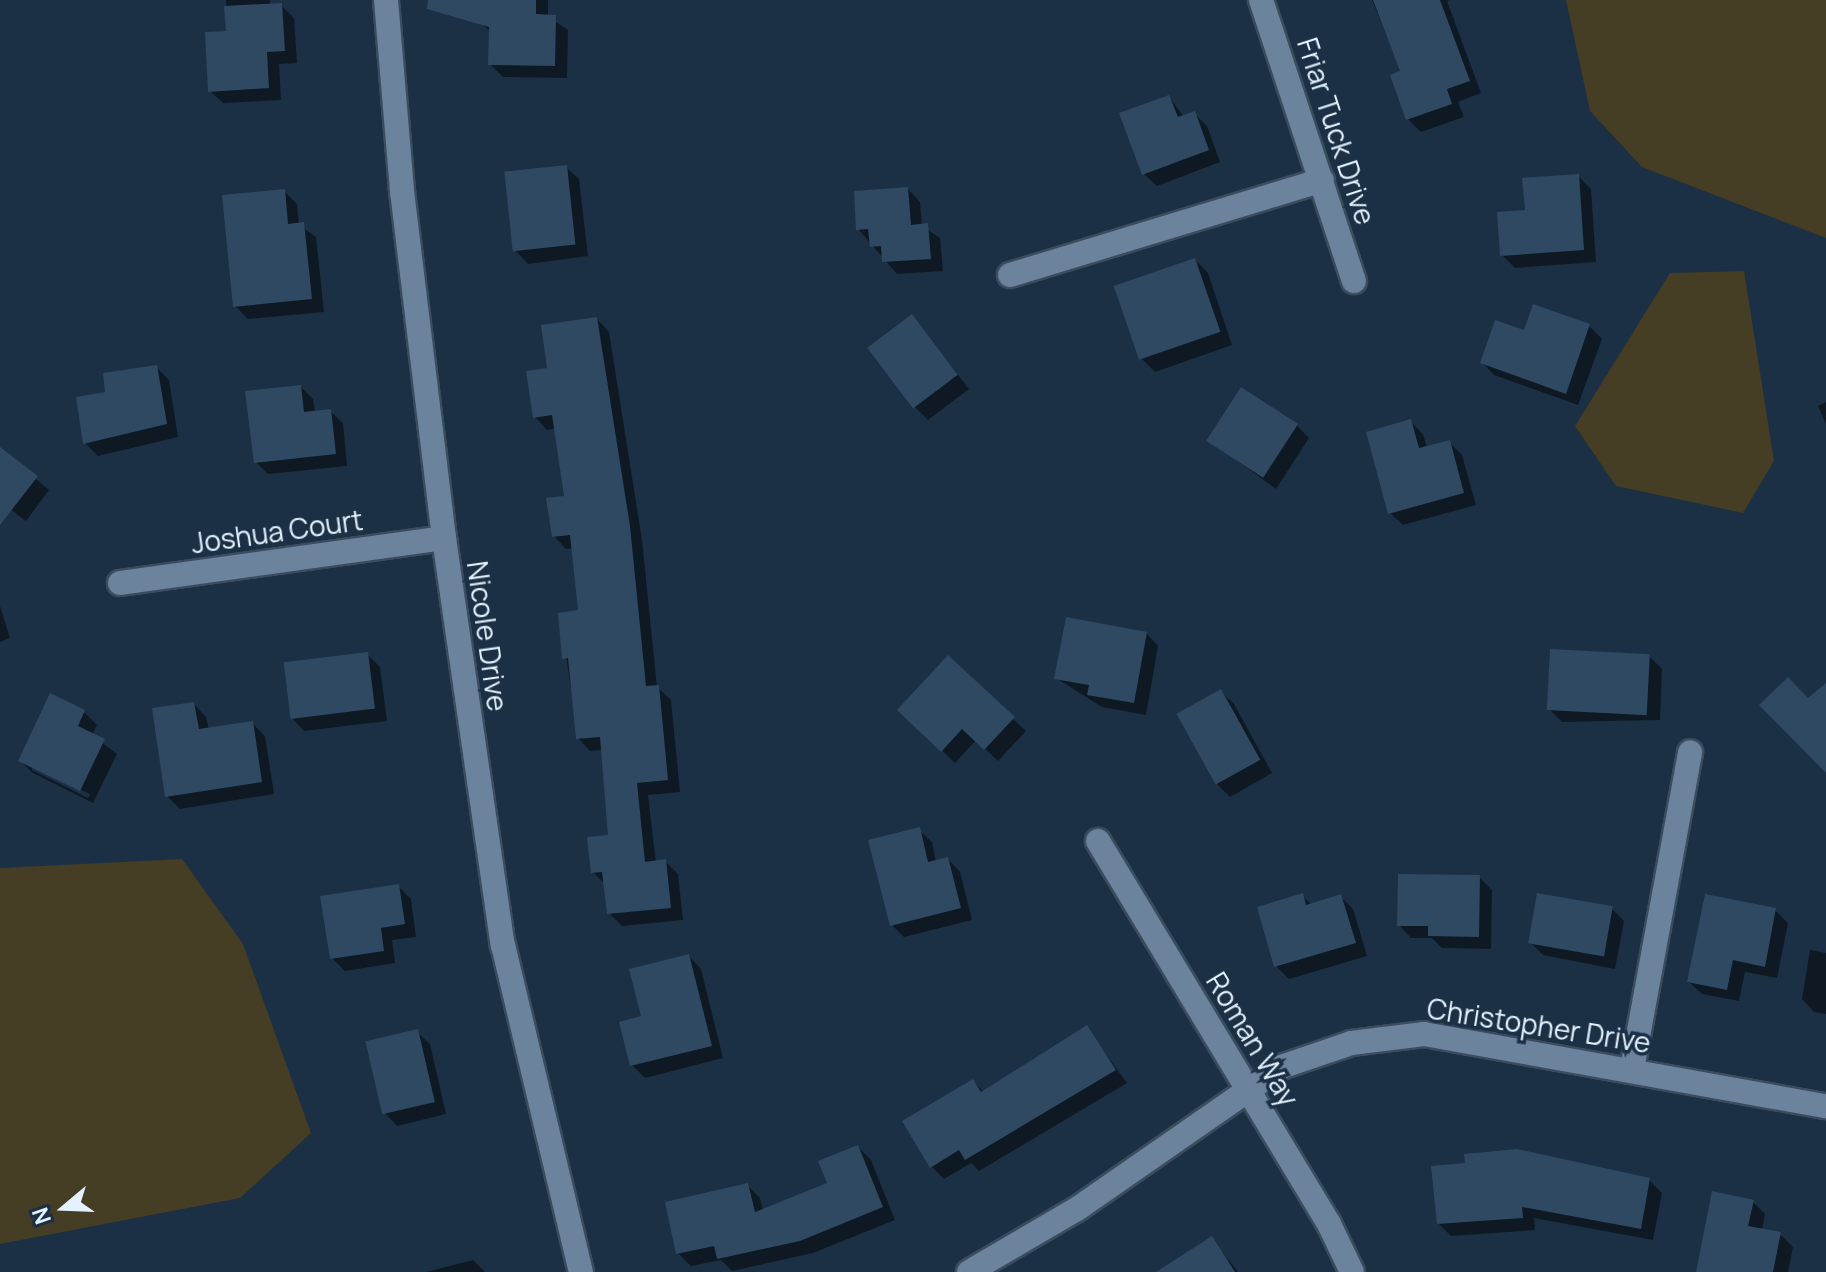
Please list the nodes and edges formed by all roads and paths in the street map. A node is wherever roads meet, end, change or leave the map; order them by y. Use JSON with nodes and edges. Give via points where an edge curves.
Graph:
{"nodes":[{"id":1,"x":386,"y":0,"type":"edge"},
{"id":2,"x":1261,"y":0,"type":"edge"},
{"id":3,"x":1322,"y":180,"type":"junction"},
{"id":4,"x":1010,"y":275,"type":"dead end"},
{"id":5,"x":1354,"y":281,"type":"dead end"},
{"id":6,"x":444,"y":538,"type":"junction"},
{"id":7,"x":120,"y":583,"type":"dead end"},
{"id":8,"x":1690,"y":752,"type":"dead end"},
{"id":9,"x":1098,"y":841,"type":"dead end"},
{"id":10,"x":1632,"y":1069,"type":"junction"},
{"id":11,"x":1248,"y":1088,"type":"junction"},
{"id":12,"x":1826,"y":1106,"type":"edge"},
{"id":13,"x":581,"y":1272,"type":"edge"},
{"id":14,"x":969,"y":1272,"type":"edge"},
{"id":15,"x":1352,"y":1272,"type":"edge"}],
"edges":[{"from":1,"to":6,"type":"street","name":"Nicole Drive","via":[[402,191]]},
{"from":2,"to":3,"type":"street","name":"Friar Tuck Drive"},
{"from":3,"to":4,"type":"street"},
{"from":3,"to":5,"type":"street","name":"Friar Tuck Drive"},
{"from":6,"to":7,"type":"street","name":"Joshua Court"},
{"from":6,"to":13,"type":"street","name":"Nicole Drive","via":[[503,945]]},
{"from":8,"to":10,"type":"street"},
{"from":9,"to":11,"type":"street","name":"Roman Way"},
{"from":10,"to":11,"type":"street","name":"Christopher Drive","via":[[1424,1034],[1351,1043],[1281,1067]]},
{"from":10,"to":12,"type":"street","name":"Christopher Drive"},
{"from":11,"to":14,"type":"street","name":"Christopher Drive","via":[[1077,1209]]},
{"from":11,"to":15,"type":"street","name":"Roman Way"}]}
